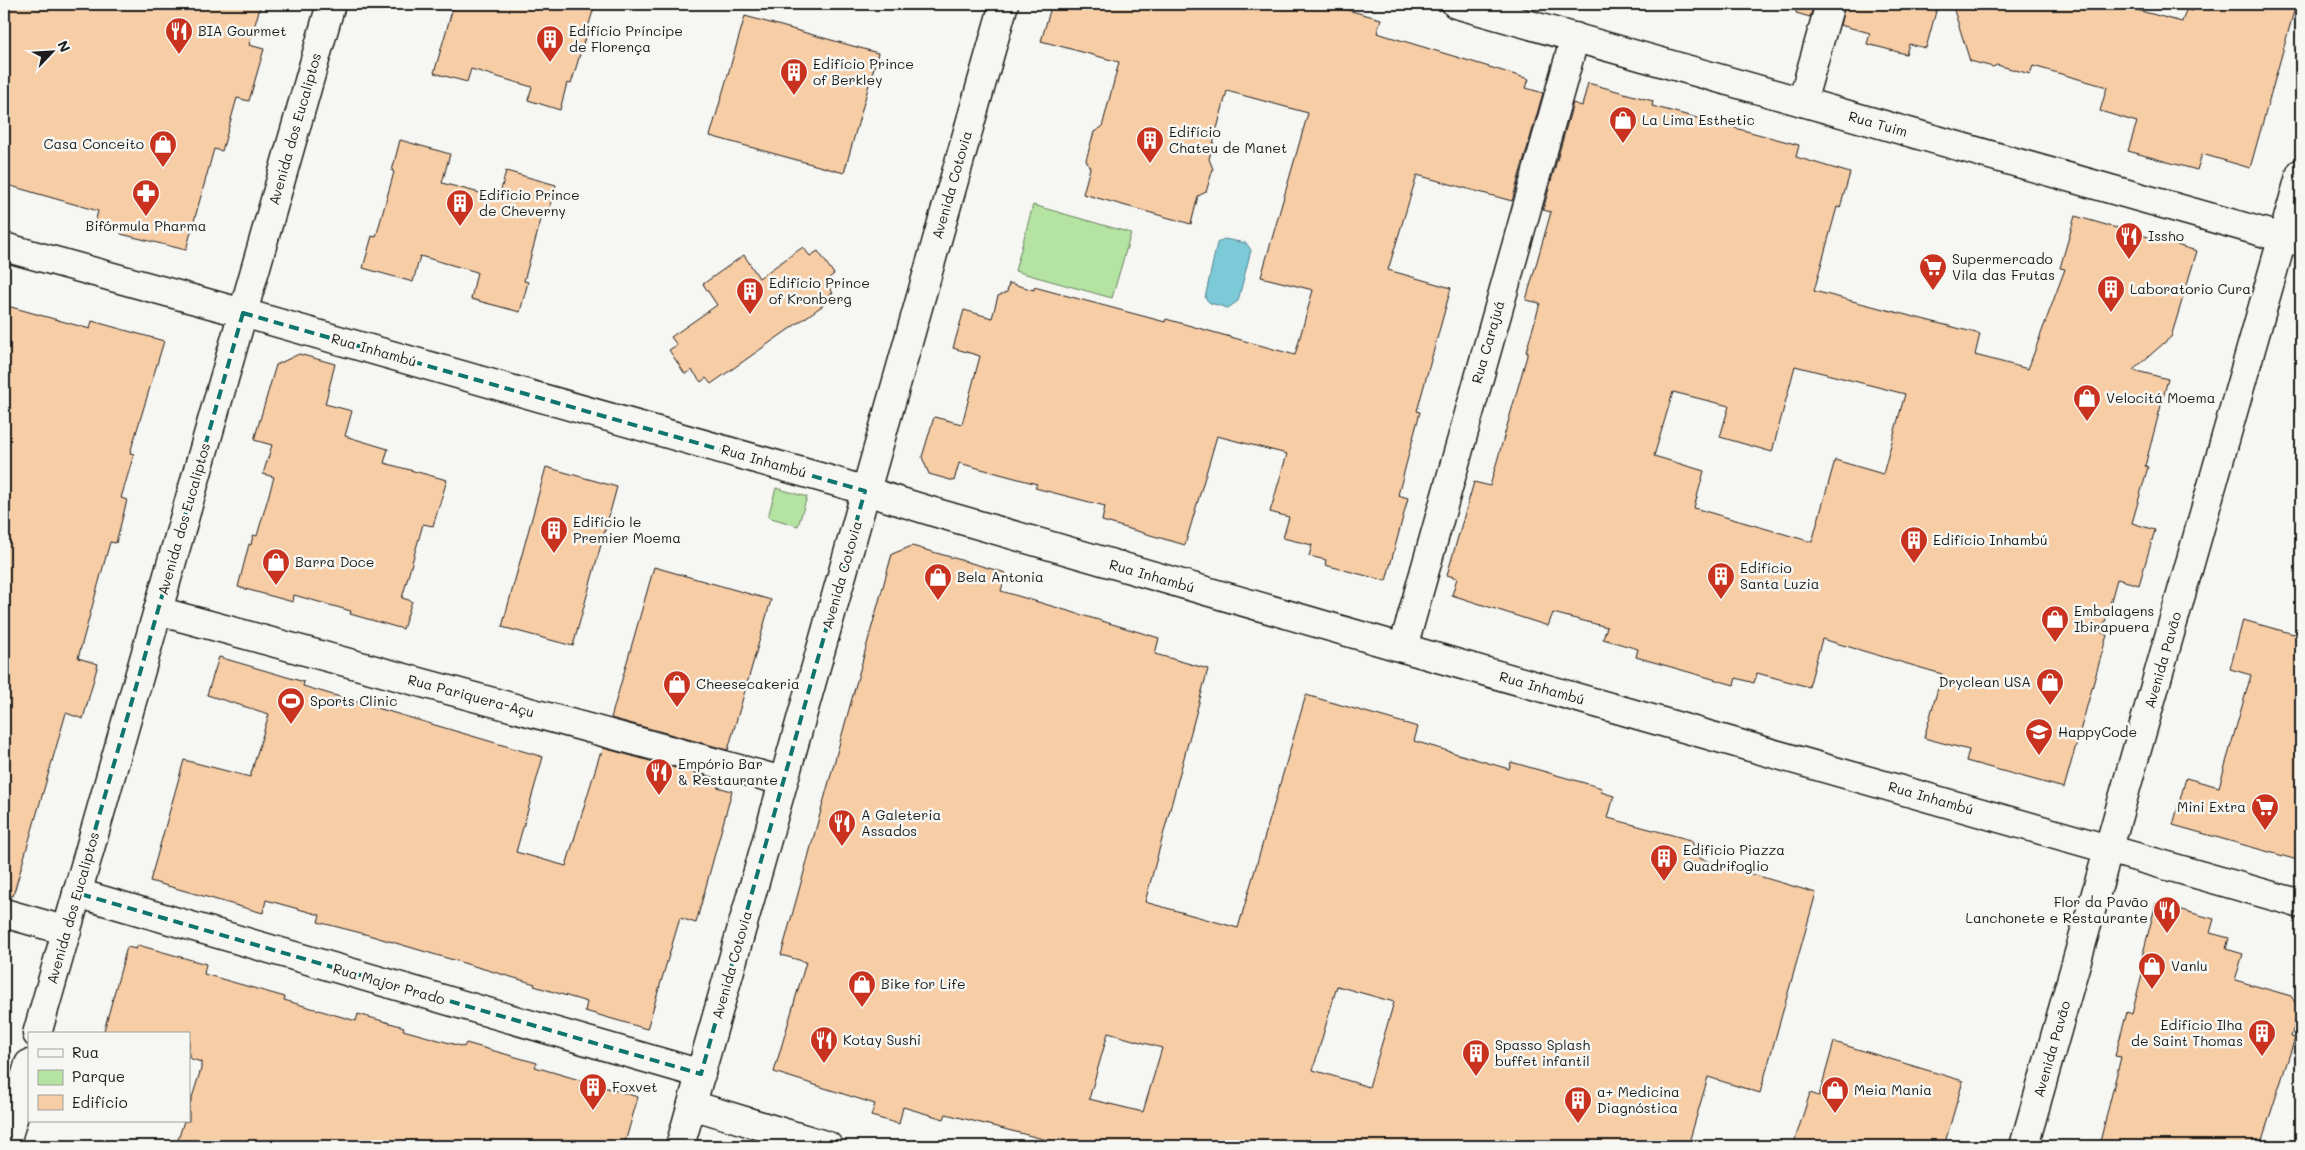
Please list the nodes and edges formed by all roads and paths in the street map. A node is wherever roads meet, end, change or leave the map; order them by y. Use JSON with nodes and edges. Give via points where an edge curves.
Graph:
{"nodes":[{"id":1,"x":331,"y":4,"type":"edge"},
{"id":2,"x":1004,"y":4,"type":"edge"},
{"id":3,"x":1456,"y":4,"type":"edge"},
{"id":4,"x":1830,"y":4,"type":"edge"},
{"id":5,"x":1576,"y":37,"type":"junction"},
{"id":6,"x":1802,"y":102,"type":"junction"},
{"id":7,"x":2301,"y":173,"type":"edge"},
{"id":8,"x":2292,"y":240,"type":"edge"},
{"id":9,"x":4,"y":247,"type":"edge"},
{"id":10,"x":243,"y":313,"type":"junction"},
{"id":11,"x":865,"y":491,"type":"junction"},
{"id":12,"x":158,"y":611,"type":"junction"},
{"id":13,"x":1403,"y":648,"type":"junction"},
{"id":14,"x":784,"y":781,"type":"junction"},
{"id":15,"x":2110,"y":849,"type":"junction"},
{"id":16,"x":77,"y":893,"type":"junction"},
{"id":17,"x":2301,"y":904,"type":"edge"},
{"id":18,"x":4,"y":912,"type":"edge"},
{"id":19,"x":67,"y":931,"type":"junction"},
{"id":20,"x":39,"y":1032,"type":"edge"},
{"id":21,"x":28,"y":1067,"type":"edge"},
{"id":22,"x":701,"y":1074,"type":"junction"},
{"id":23,"x":692,"y":1105,"type":"junction"},
{"id":24,"x":5,"y":1146,"type":"edge"},
{"id":25,"x":680,"y":1146,"type":"edge"},
{"id":26,"x":828,"y":1146,"type":"edge"},
{"id":27,"x":2024,"y":1146,"type":"edge"}],
"edges":[{"from":1,"to":10,"type":"street","name":"Avenida dos Eucaliptos"},
{"from":2,"to":11,"type":"street","name":"Avenida Cotovia"},
{"from":3,"to":5,"type":"street","name":"Rua Tuim"},
{"from":4,"to":6,"type":"street"},
{"from":5,"to":6,"type":"street","name":"Rua Tuim"},
{"from":5,"to":13,"type":"street","name":"Rua Carajuá"},
{"from":6,"to":8,"type":"street","name":"Rua Tuim"},
{"from":7,"to":8,"type":"street","name":"Avenida Pavão"},
{"from":8,"to":15,"type":"street","name":"Avenida Pavão"},
{"from":9,"to":10,"type":"street","name":"Rua Inhambú"},
{"from":10,"to":11,"type":"street","name":"Rua Inhambú"},
{"from":10,"to":12,"type":"street","name":"Avenida dos Eucaliptos"},
{"from":11,"to":13,"type":"street","name":"Rua Inhambú"},
{"from":11,"to":14,"type":"street","name":"Avenida Cotovia"},
{"from":12,"to":14,"type":"street","name":"Rua Pariquera-Açu"},
{"from":12,"to":16,"type":"street","name":"Avenida dos Eucaliptos"},
{"from":13,"to":15,"type":"street","name":"Rua Inhambú"},
{"from":14,"to":22,"type":"street","name":"Avenida Cotovia"},
{"from":15,"to":17,"type":"street","name":"Rua Inhambú"},
{"from":15,"to":27,"type":"street","name":"Avenida Pavão"},
{"from":16,"to":19,"type":"street","name":"Avenida dos Eucaliptos"},
{"from":16,"to":22,"type":"street","name":"Rua Major Prado"},
{"from":18,"to":19,"type":"street"},
{"from":19,"to":20,"type":"street","name":"Avenida dos Eucaliptos"},
{"from":21,"to":24,"type":"street"},
{"from":22,"to":23,"type":"street","name":"Avenida Cotovia"},
{"from":23,"to":25,"type":"street","name":"Avenida Cotovia"},
{"from":23,"to":26,"type":"street"}]}
